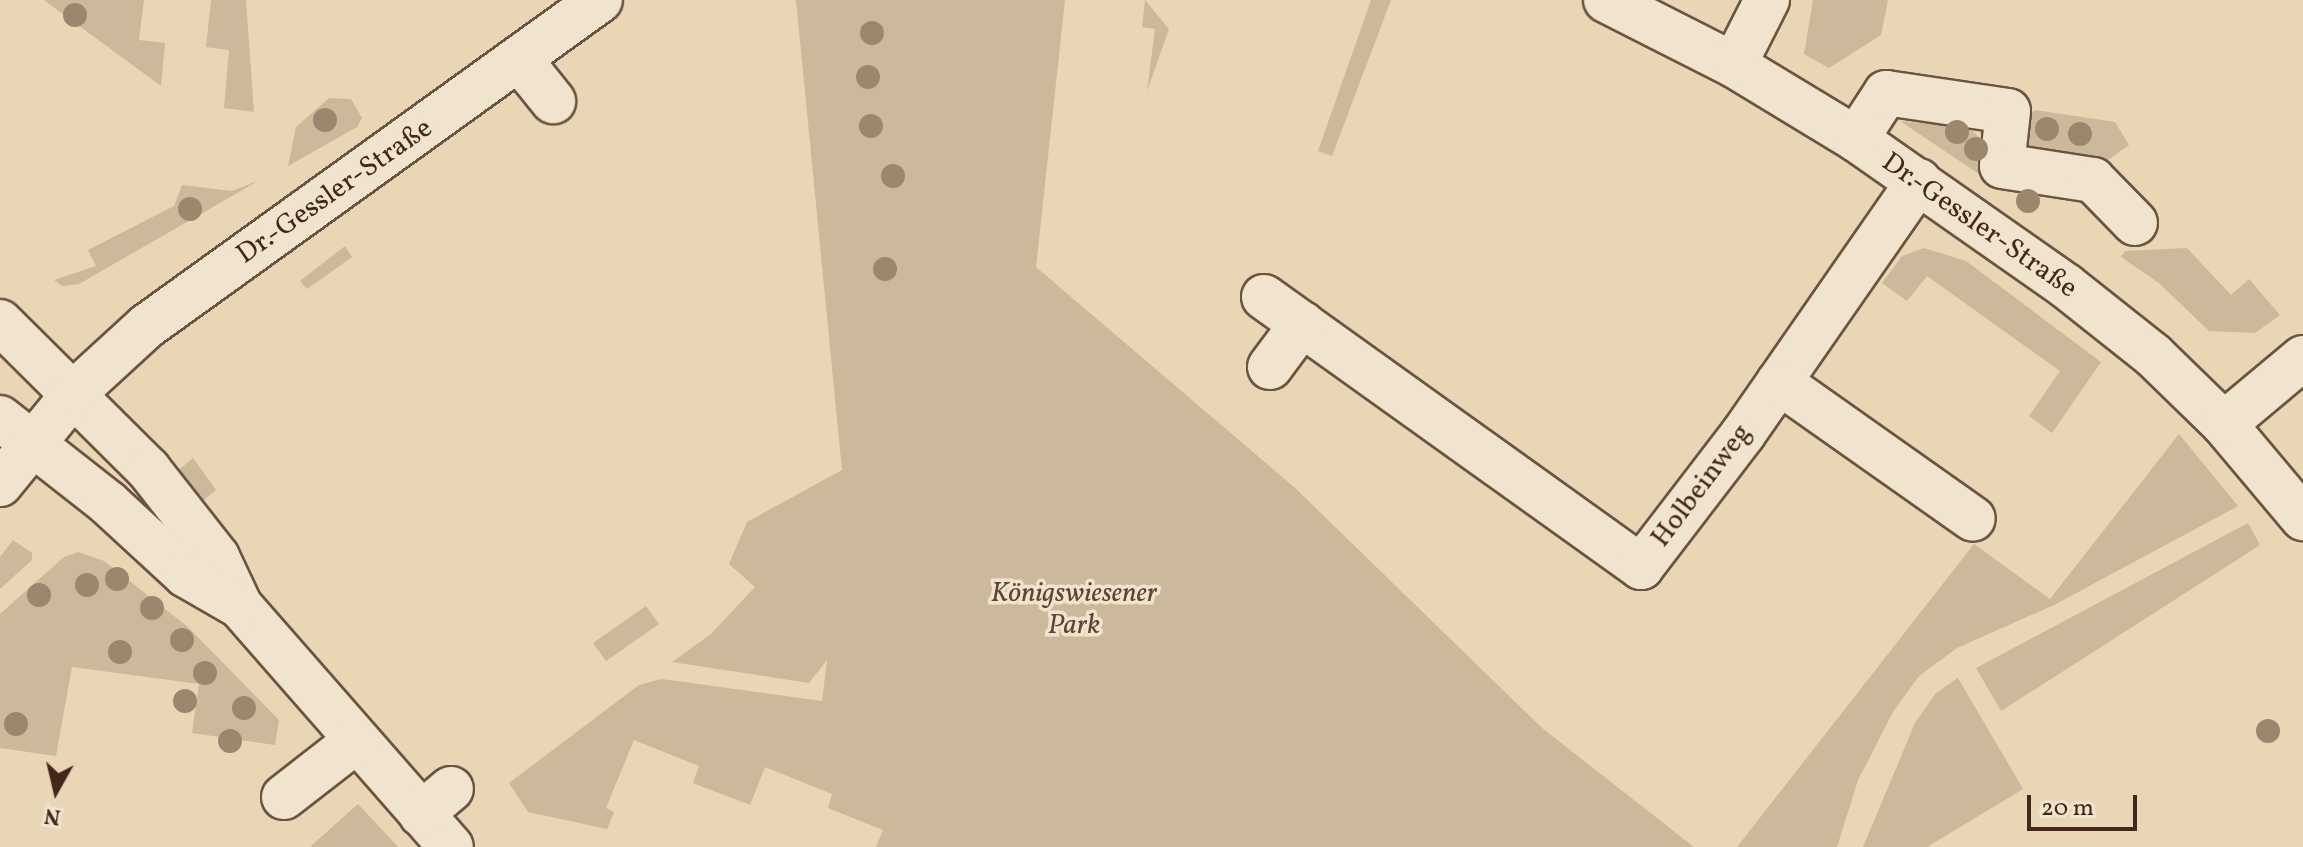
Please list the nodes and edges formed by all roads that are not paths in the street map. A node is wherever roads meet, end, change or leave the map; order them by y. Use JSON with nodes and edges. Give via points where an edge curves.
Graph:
{"nodes":[{"id":1,"x":600,"y":0,"type":"edge"},
{"id":2,"x":1606,"y":0,"type":"edge"},
{"id":3,"x":1767,"y":0,"type":"edge"},
{"id":4,"x":520,"y":60,"type":"junction"},
{"id":5,"x":1734,"y":65,"type":"junction"},
{"id":6,"x":553,"y":101,"type":"dead end"},
{"id":7,"x":1856,"y":139,"type":"junction"},
{"id":8,"x":1919,"y":181,"type":"junction"},
{"id":9,"x":2135,"y":223,"type":"dead end"},
{"id":10,"x":1264,"y":297,"type":"dead end"},
{"id":11,"x":0,"y":322,"type":"edge"},
{"id":12,"x":1302,"y":324,"type":"junction"},
{"id":13,"x":2303,"y":358,"type":"edge"},
{"id":14,"x":1270,"y":367,"type":"dead end"},
{"id":15,"x":1779,"y":382,"type":"junction"},
{"id":16,"x":76,"y":391,"type":"junction"},
{"id":17,"x":2224,"y":424,"type":"junction"},
{"id":18,"x":15,"y":430,"type":"edge"},
{"id":19,"x":0,"y":484,"type":"edge"},
{"id":20,"x":2303,"y":518,"type":"edge"},
{"id":21,"x":1973,"y":519,"type":"dead end"},
{"id":22,"x":240,"y":606,"type":"junction"},
{"id":23,"x":356,"y":741,"type":"junction"},
{"id":24,"x":284,"y":797,"type":"dead end"},
{"id":25,"x":451,"y":847,"type":"edge"}],
"edges":[{"from":1,"to":4,"type":"street","name":"Dr.-Gessler-Straße"},
{"from":2,"to":5,"type":"street","name":"Dr.-Gessler-Straße"},
{"from":3,"to":5,"type":"street"},
{"from":4,"to":6,"type":"street"},
{"from":4,"to":16,"type":"street","name":"Dr.-Gessler-Straße","via":[[183,298]]},
{"from":5,"to":7,"type":"street","name":"Dr.-Gessler-Straße"},
{"from":7,"to":8,"type":"street","name":"Dr.-Gessler-Straße"},
{"from":7,"to":9,"type":"street","via":[[1881,82],[2008,111],[2002,166],[2093,180]]},
{"from":8,"to":15,"type":"street","name":"Holbeinweg"},
{"from":8,"to":17,"type":"street","name":"Dr.-Gessler-Straße","via":[[2153,355]]},
{"from":10,"to":12,"type":"street","name":"Holbeinweg"},
{"from":11,"to":16,"type":"street"},
{"from":12,"to":14,"type":"street"},
{"from":12,"to":15,"type":"street","name":"Holbeinweg","via":[[1641,567]]},
{"from":13,"to":17,"type":"street"},
{"from":15,"to":21,"type":"street"},
{"from":16,"to":18,"type":"street","name":"Dr.-Gessler-Straße"},
{"from":16,"to":22,"type":"street","via":[[217,557]]},
{"from":17,"to":20,"type":"street","name":"Dr.-Gessler-Straße"},
{"from":18,"to":19,"type":"street","name":"Dr.-Gessler-Straße"},
{"from":18,"to":22,"type":"street","via":[[108,503],[186,575]]},
{"from":22,"to":23,"type":"street"},
{"from":23,"to":24,"type":"street"},
{"from":23,"to":25,"type":"street","via":[[436,801]]}]}
